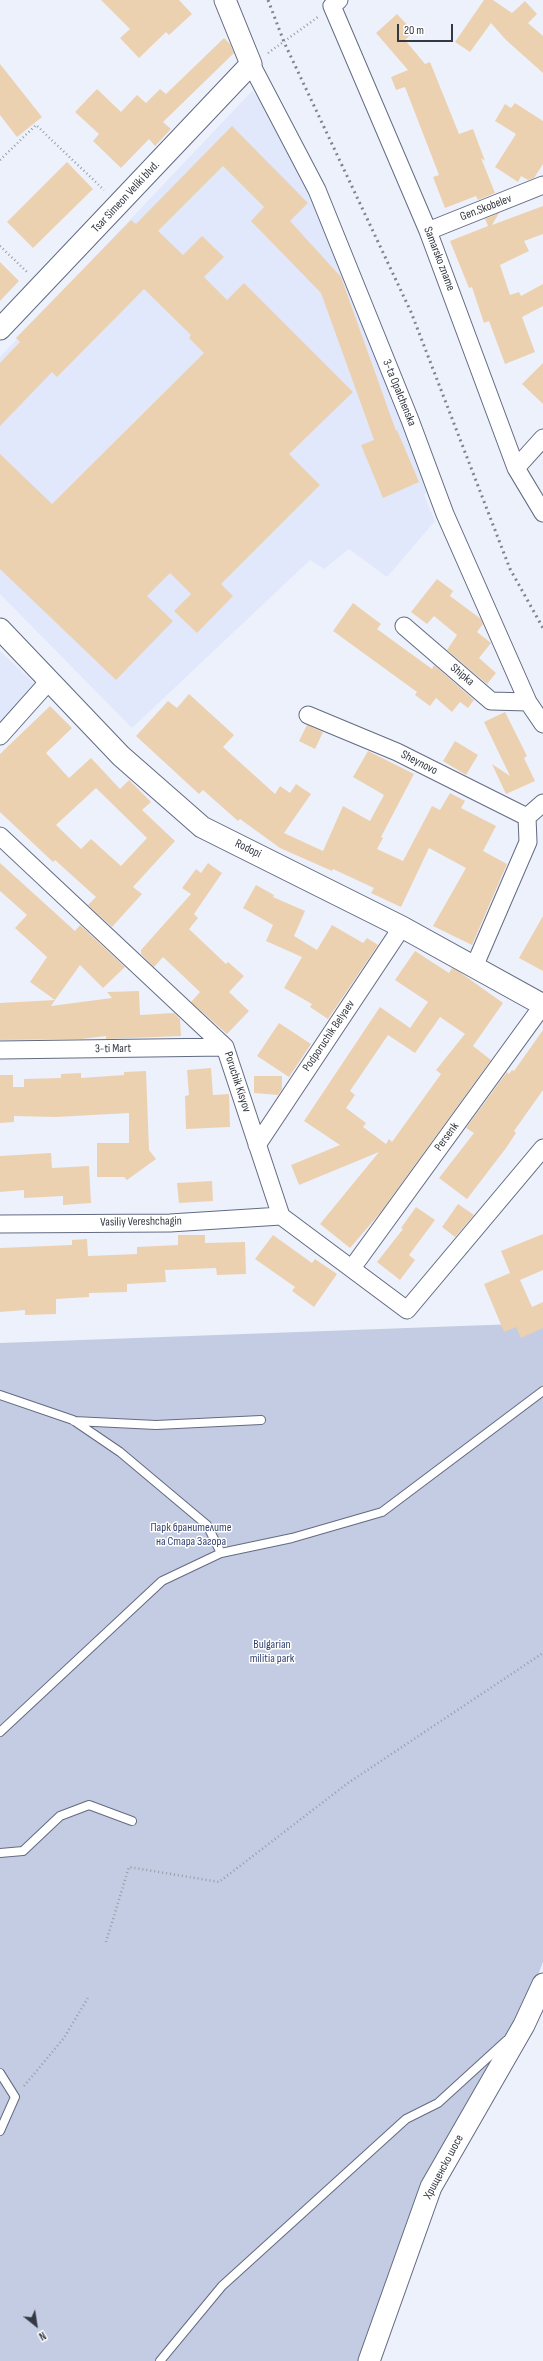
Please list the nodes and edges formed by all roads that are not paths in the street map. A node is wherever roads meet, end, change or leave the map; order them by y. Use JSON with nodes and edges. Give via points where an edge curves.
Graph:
{"nodes":[{"id":1,"x":226,"y":0,"type":"edge"},
{"id":2,"x":336,"y":3,"type":"edge"},
{"id":3,"x":251,"y":64,"type":"junction"},
{"id":4,"x":543,"y":186,"type":"edge"},
{"id":5,"x":428,"y":230,"type":"junction"},
{"id":6,"x":0,"y":329,"type":"edge"},
{"id":7,"x":543,"y":438,"type":"edge"},
{"id":8,"x":516,"y":468,"type":"junction"},
{"id":9,"x":543,"y":513,"type":"edge"},
{"id":10,"x":404,"y":626,"type":"dead end"},
{"id":11,"x":0,"y":629,"type":"edge"},
{"id":12,"x":50,"y":680,"type":"junction"},
{"id":13,"x":528,"y":702,"type":"junction"},
{"id":14,"x":308,"y":715,"type":"dead end"},
{"id":15,"x":543,"y":724,"type":"edge"},
{"id":16,"x":0,"y":736,"type":"edge"},
{"id":17,"x":543,"y":804,"type":"edge"},
{"id":18,"x":527,"y":817,"type":"junction"},
{"id":19,"x":0,"y":836,"type":"edge"},
{"id":20,"x":402,"y":927,"type":"junction"},
{"id":21,"x":474,"y":967,"type":"junction"},
{"id":22,"x":543,"y":1005,"type":"edge"},
{"id":23,"x":226,"y":1047,"type":"junction"},
{"id":24,"x":0,"y":1050,"type":"edge"},
{"id":25,"x":257,"y":1145,"type":"junction"},
{"id":26,"x":543,"y":1148,"type":"edge"},
{"id":27,"x":281,"y":1216,"type":"junction"},
{"id":28,"x":0,"y":1224,"type":"edge"},
{"id":29,"x":352,"y":1268,"type":"junction"},
{"id":30,"x":543,"y":1391,"type":"edge"},
{"id":31,"x":0,"y":1395,"type":"edge"},
{"id":32,"x":73,"y":1420,"type":"junction"},
{"id":33,"x":261,"y":1420,"type":"dead end"},
{"id":34,"x":222,"y":1553,"type":"junction"},
{"id":35,"x":0,"y":1732,"type":"edge"},
{"id":36,"x":132,"y":1821,"type":"dead end"},
{"id":37,"x":0,"y":1853,"type":"edge"},
{"id":38,"x":543,"y":1984,"type":"edge"},
{"id":39,"x":524,"y":2025,"type":"junction"},
{"id":40,"x":0,"y":2073,"type":"edge"},
{"id":41,"x":0,"y":2131,"type":"edge"},
{"id":42,"x":160,"y":2361,"type":"edge"},
{"id":43,"x":369,"y":2361,"type":"edge"}],
"edges":[{"from":1,"to":3,"type":"street"},
{"from":2,"to":5,"type":"street","name":"Samarsko zname"},
{"from":3,"to":6,"type":"street","name":"Tsar Simeon Veliki blvd."},
{"from":3,"to":13,"type":"street","name":"3-ta Opalchenska","via":[[317,190],[445,514]]},
{"from":4,"to":5,"type":"street","name":"Gen.Skobelev"},
{"from":5,"to":8,"type":"street","name":"Samarsko zname"},
{"from":7,"to":8,"type":"street"},
{"from":8,"to":9,"type":"street","name":"Samarsko zname"},
{"from":10,"to":13,"type":"street","name":"Shipka","via":[[491,700]]},
{"from":11,"to":12,"type":"street","name":"Rodopi"},
{"from":12,"to":16,"type":"street"},
{"from":12,"to":20,"type":"street","name":"Rodopi","via":[[121,756],[202,827]]},
{"from":13,"to":15,"type":"street","name":"3-ta Opalchenska"},
{"from":14,"to":18,"type":"street","name":"Sheynovo","via":[[398,752]]},
{"from":17,"to":18,"type":"street"},
{"from":18,"to":21,"type":"street","via":[[528,842]]},
{"from":19,"to":23,"type":"street","name":"Poruchik Kisyov"},
{"from":20,"to":21,"type":"street","name":"Rodopi"},
{"from":20,"to":25,"type":"street","name":"Podporuchik Belyaev"},
{"from":21,"to":22,"type":"street","name":"Rodopi"},
{"from":22,"to":29,"type":"street","name":"Persenk"},
{"from":23,"to":24,"type":"street","name":"3-ti Mart"},
{"from":23,"to":25,"type":"street","name":"Poruchik Kisyov"},
{"from":25,"to":27,"type":"street","name":"Poruchik Kisyov"},
{"from":26,"to":29,"type":"street","via":[[407,1310]]},
{"from":27,"to":28,"type":"street","name":"Vasiliy Vereshchagin","via":[[170,1223]]},
{"from":27,"to":29,"type":"street"},
{"from":30,"to":34,"type":"lane","via":[[382,1512],[292,1538]]},
{"from":31,"to":32,"type":"lane"},
{"from":32,"to":33,"type":"lane","via":[[156,1425]]},
{"from":32,"to":34,"type":"lane","via":[[120,1452],[208,1525]]},
{"from":34,"to":35,"type":"lane","via":[[162,1581]]},
{"from":36,"to":37,"type":"lane","via":[[89,1805],[60,1816],[23,1851]]},
{"from":38,"to":39,"type":"street","name":"Хрищенско шосе"},
{"from":39,"to":42,"type":"lane","via":[[438,2103],[406,2119],[222,2286]]},
{"from":39,"to":43,"type":"street","name":"Хрищенско шосе","via":[[431,2187]]},
{"from":40,"to":41,"type":"lane","via":[[15,2097]]}]}
